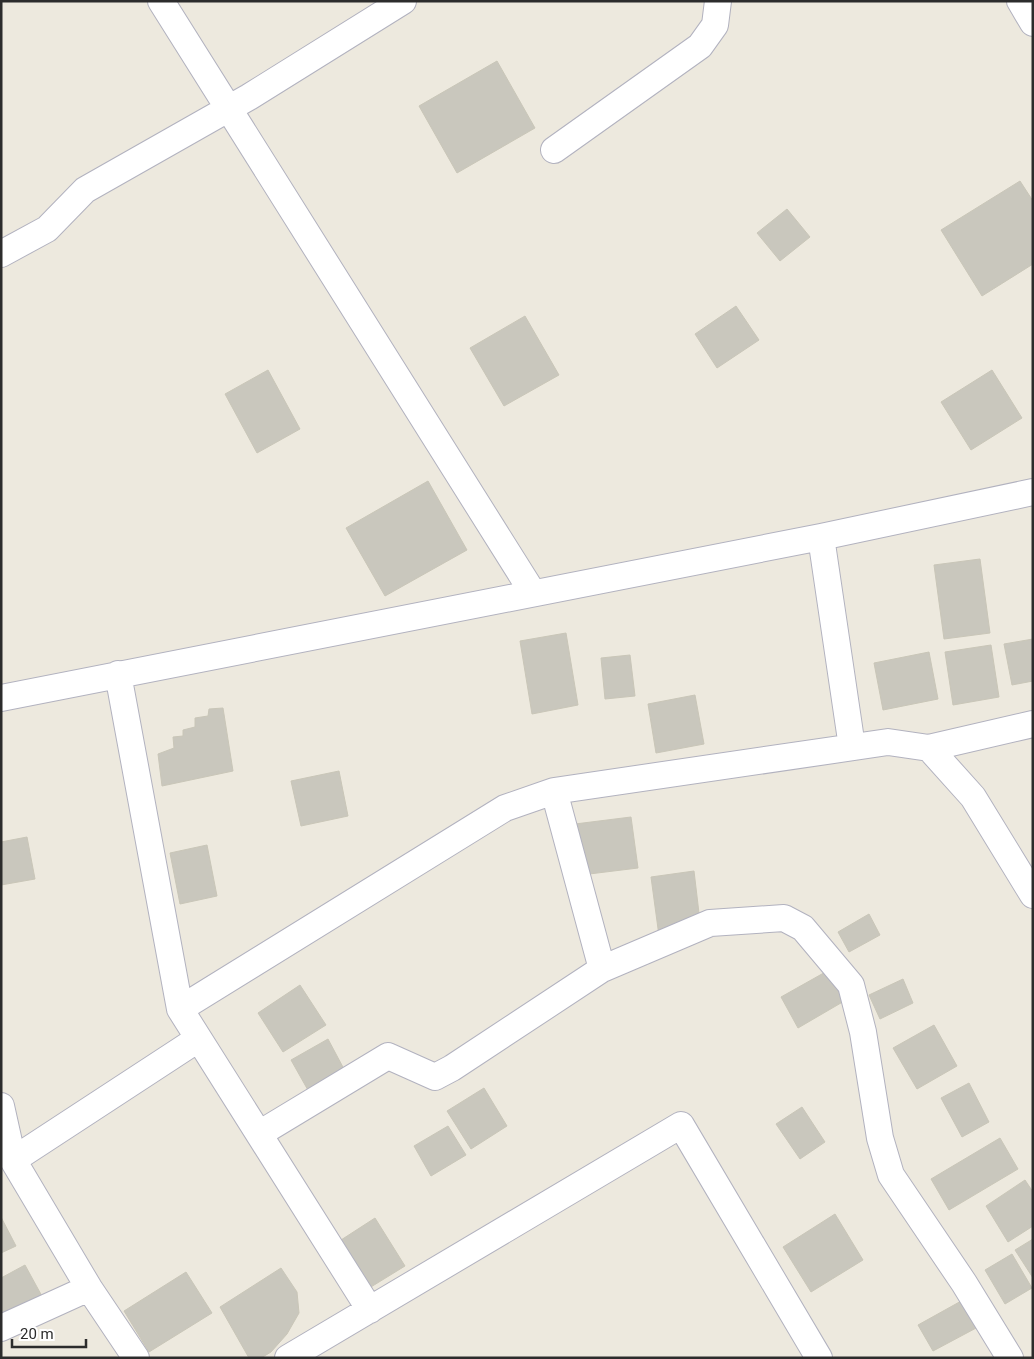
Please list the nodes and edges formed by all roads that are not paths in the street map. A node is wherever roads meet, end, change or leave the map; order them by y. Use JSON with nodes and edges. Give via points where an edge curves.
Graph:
{"nodes":[{"id":1,"x":162,"y":1,"type":"edge"},
{"id":2,"x":403,"y":1,"type":"edge"},
{"id":3,"x":718,"y":1,"type":"edge"},
{"id":4,"x":1020,"y":1,"type":"edge"},
{"id":5,"x":1033,"y":23,"type":"edge"},
{"id":6,"x":230,"y":108,"type":"junction"},
{"id":7,"x":554,"y":150,"type":"dead end"},
{"id":8,"x":1,"y":254,"type":"edge"},
{"id":9,"x":1033,"y":492,"type":"edge"},
{"id":10,"x":821,"y":537,"type":"junction"},
{"id":11,"x":533,"y":593,"type":"junction"},
{"id":12,"x":118,"y":674,"type":"junction"},
{"id":13,"x":1,"y":698,"type":"edge"},
{"id":14,"x":1033,"y":724,"type":"edge"},
{"id":15,"x":852,"y":747,"type":"junction"},
{"id":16,"x":929,"y":748,"type":"junction"},
{"id":17,"x":554,"y":791,"type":"junction"},
{"id":18,"x":1033,"y":895,"type":"edge"},
{"id":19,"x":602,"y":969,"type":"junction"},
{"id":20,"x":180,"y":1009,"type":"junction"},
{"id":21,"x":198,"y":1039,"type":"junction"},
{"id":22,"x":1,"y":1106,"type":"edge"},
{"id":23,"x":259,"y":1134,"type":"junction"},
{"id":24,"x":13,"y":1160,"type":"junction"},
{"id":25,"x":89,"y":1288,"type":"junction"},
{"id":26,"x":370,"y":1310,"type":"junction"},
{"id":27,"x":1,"y":1328,"type":"edge"},
{"id":28,"x":136,"y":1358,"type":"edge"},
{"id":29,"x":288,"y":1358,"type":"edge"},
{"id":30,"x":819,"y":1358,"type":"edge"},
{"id":31,"x":1010,"y":1358,"type":"edge"}],
"edges":[{"from":1,"to":6,"type":"street"},
{"from":2,"to":6,"type":"street"},
{"from":3,"to":7,"type":"street","via":[[715,25],[700,46]]},
{"from":4,"to":5,"type":"street"},
{"from":6,"to":8,"type":"street","via":[[84,190],[47,229]]},
{"from":6,"to":11,"type":"street"},
{"from":9,"to":10,"type":"street"},
{"from":10,"to":11,"type":"street"},
{"from":10,"to":15,"type":"street"},
{"from":11,"to":12,"type":"street"},
{"from":12,"to":13,"type":"street"},
{"from":12,"to":20,"type":"street"},
{"from":14,"to":16,"type":"street"},
{"from":15,"to":16,"type":"street","via":[[888,742]]},
{"from":15,"to":17,"type":"street"},
{"from":16,"to":18,"type":"street","via":[[973,797]]},
{"from":17,"to":19,"type":"street"},
{"from":17,"to":20,"type":"street","via":[[505,808]]},
{"from":19,"to":23,"type":"street","via":[[452,1068],[435,1076],[388,1056]]},
{"from":19,"to":31,"type":"street","via":[[710,923],[784,918],[803,928],[851,985],[863,1032],[880,1138],[891,1175]]},
{"from":20,"to":21,"type":"street"},
{"from":21,"to":23,"type":"street"},
{"from":21,"to":24,"type":"street"},
{"from":22,"to":24,"type":"street"},
{"from":23,"to":26,"type":"street"},
{"from":24,"to":25,"type":"street"},
{"from":25,"to":27,"type":"street"},
{"from":25,"to":28,"type":"street"},
{"from":26,"to":29,"type":"street"},
{"from":26,"to":30,"type":"street","via":[[681,1125]]}]}
